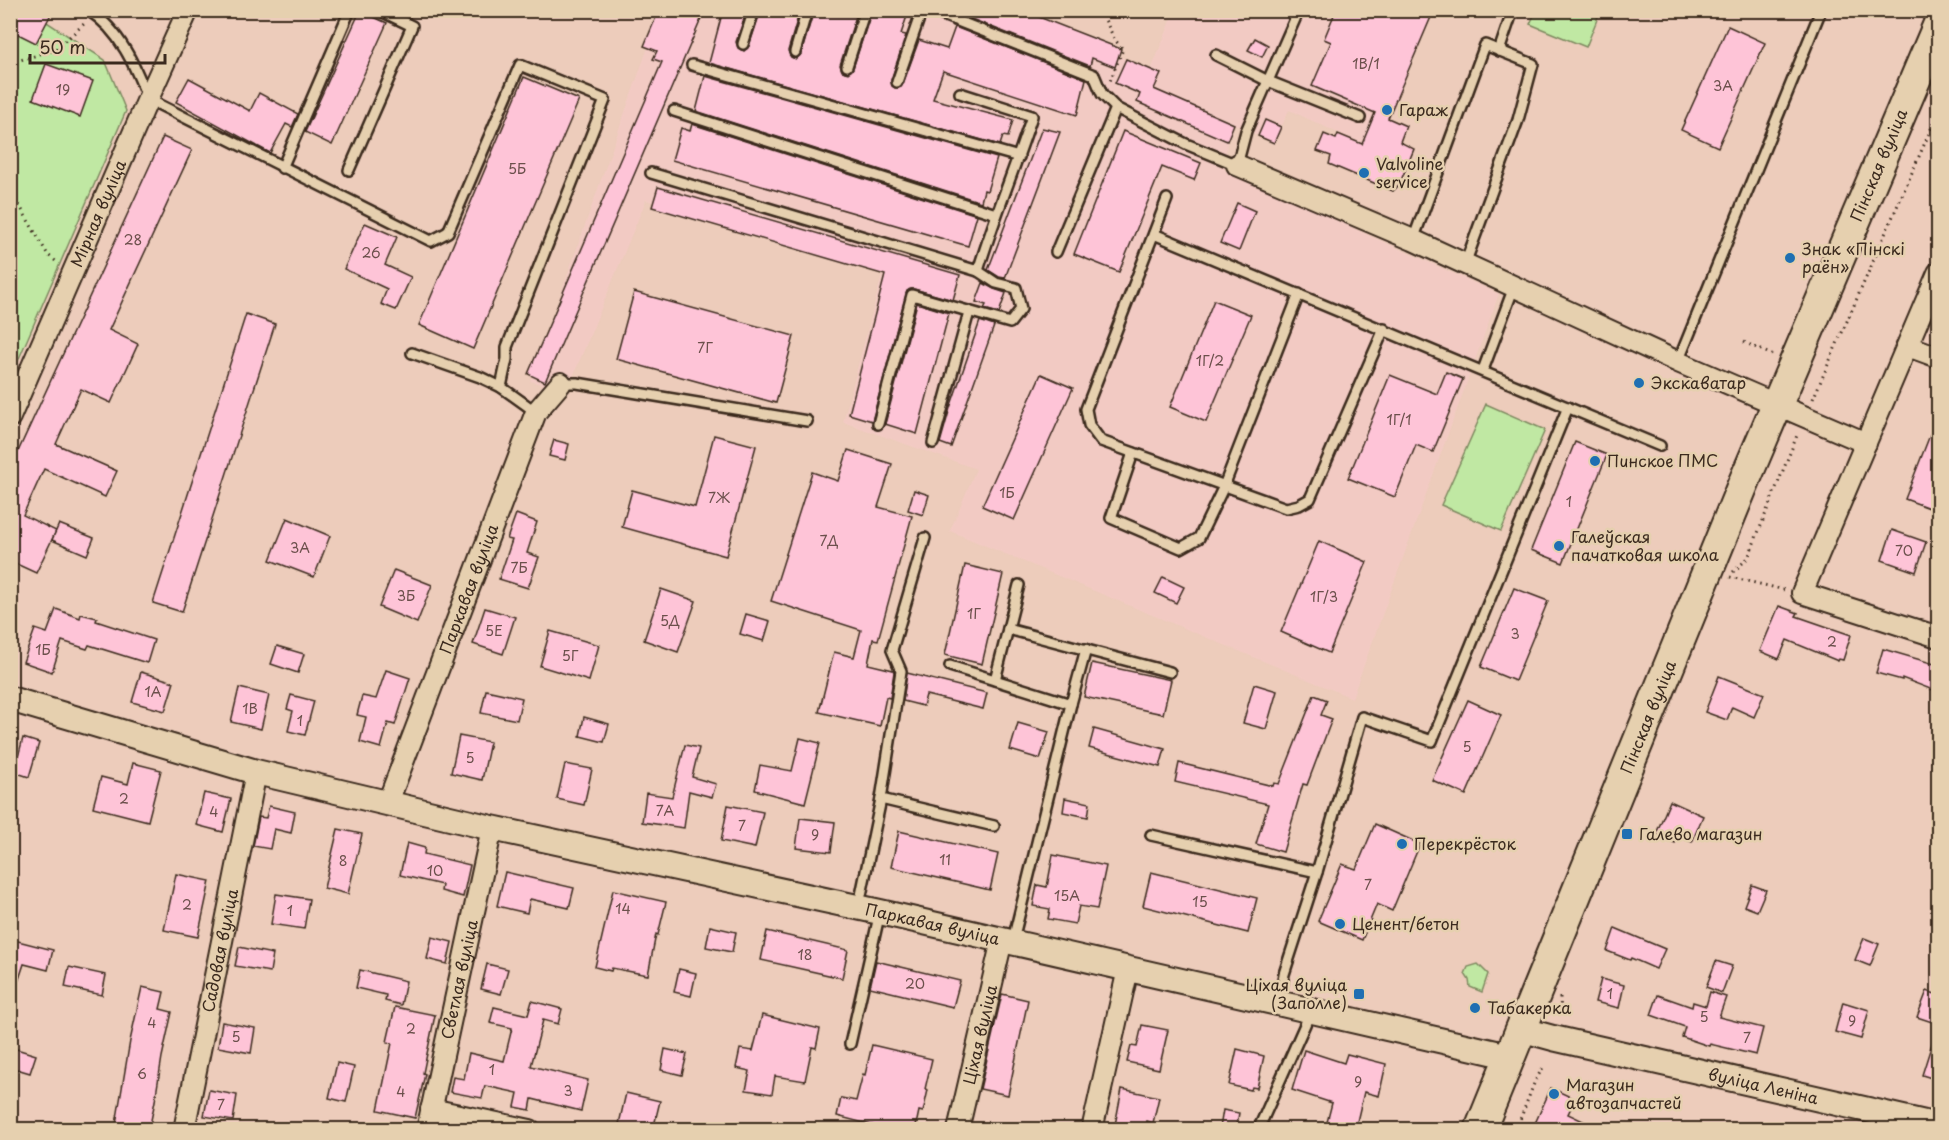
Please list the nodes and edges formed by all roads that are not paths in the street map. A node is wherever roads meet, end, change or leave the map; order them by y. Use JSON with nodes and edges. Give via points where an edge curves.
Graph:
{"nodes":[{"id":1,"x":188,"y":10,"type":"edge"},
{"id":2,"x":350,"y":10,"type":"edge"},
{"id":3,"x":379,"y":10,"type":"edge"},
{"id":4,"x":754,"y":10,"type":"edge"},
{"id":5,"x":807,"y":10,"type":"edge"},
{"id":6,"x":865,"y":10,"type":"edge"},
{"id":7,"x":922,"y":10,"type":"edge"},
{"id":8,"x":930,"y":10,"type":"edge"},
{"id":9,"x":1299,"y":10,"type":"edge"},
{"id":10,"x":1513,"y":10,"type":"edge"},
{"id":11,"x":1821,"y":10,"type":"edge"},
{"id":12,"x":91,"y":12,"type":"edge"},
{"id":13,"x":1938,"y":26,"type":"edge"},
{"id":14,"x":743,"y":44,"type":"dead end"},
{"id":15,"x":1499,"y":51,"type":"junction"},
{"id":16,"x":795,"y":52,"type":"dead end"},
{"id":17,"x":1216,"y":55,"type":"dead end"},
{"id":18,"x":692,"y":65,"type":"dead end"},
{"id":19,"x":847,"y":66,"type":"dead end"},
{"id":20,"x":1268,"y":81,"type":"junction"},
{"id":21,"x":897,"y":82,"type":"dead end"},
{"id":22,"x":960,"y":93,"type":"dead end"},
{"id":23,"x":148,"y":99,"type":"junction"},
{"id":24,"x":1116,"y":108,"type":"junction"},
{"id":25,"x":674,"y":111,"type":"dead end"},
{"id":26,"x":1360,"y":118,"type":"dead end"},
{"id":27,"x":1019,"y":157,"type":"junction"},
{"id":28,"x":1236,"y":165,"type":"junction"},
{"id":29,"x":282,"y":168,"type":"junction"},
{"id":30,"x":349,"y":170,"type":"dead end"},
{"id":31,"x":651,"y":173,"type":"dead end"},
{"id":32,"x":1167,"y":199,"type":"dead end"},
{"id":33,"x":996,"y":214,"type":"junction"},
{"id":34,"x":1154,"y":234,"type":"junction"},
{"id":35,"x":1413,"y":240,"type":"junction"},
{"id":36,"x":1056,"y":252,"type":"dead end"},
{"id":37,"x":1465,"y":264,"type":"junction"},
{"id":38,"x":978,"y":271,"type":"junction"},
{"id":39,"x":1938,"y":273,"type":"edge"},
{"id":40,"x":1514,"y":287,"type":"junction"},
{"id":41,"x":1299,"y":294,"type":"junction"},
{"id":42,"x":969,"y":312,"type":"junction"},
{"id":43,"x":1384,"y":329,"type":"junction"},
{"id":44,"x":1908,"y":346,"type":"junction"},
{"id":45,"x":412,"y":353,"type":"dead end"},
{"id":46,"x":1938,"y":357,"type":"edge"},
{"id":47,"x":1678,"y":362,"type":"junction"},
{"id":48,"x":1482,"y":370,"type":"junction"},
{"id":49,"x":561,"y":383,"type":"joint"},
{"id":50,"x":501,"y":387,"type":"junction"},
{"id":51,"x":1777,"y":406,"type":"junction"},
{"id":52,"x":1568,"y":407,"type":"junction"},
{"id":53,"x":536,"y":412,"type":"junction"},
{"id":54,"x":10,"y":417,"type":"edge"},
{"id":55,"x":807,"y":421,"type":"dead end"},
{"id":56,"x":878,"y":424,"type":"dead end"},
{"id":57,"x":933,"y":443,"type":"dead end"},
{"id":58,"x":1866,"y":443,"type":"junction"},
{"id":59,"x":1660,"y":446,"type":"dead end"},
{"id":60,"x":1133,"y":453,"type":"junction"},
{"id":61,"x":1224,"y":486,"type":"junction"},
{"id":62,"x":925,"y":538,"type":"dead end"},
{"id":63,"x":1020,"y":585,"type":"dead end"},
{"id":64,"x":1008,"y":629,"type":"junction"},
{"id":65,"x":1938,"y":637,"type":"edge"},
{"id":66,"x":1086,"y":649,"type":"junction"},
{"id":67,"x":950,"y":666,"type":"dead end"},
{"id":68,"x":1170,"y":672,"type":"dead end"},
{"id":69,"x":995,"y":680,"type":"junction"},
{"id":70,"x":10,"y":699,"type":"edge"},
{"id":71,"x":1071,"y":704,"type":"junction"},
{"id":72,"x":256,"y":772,"type":"junction"},
{"id":73,"x":881,"y":799,"type":"junction"},
{"id":74,"x":388,"y":802,"type":"junction"},
{"id":75,"x":994,"y":826,"type":"dead end"},
{"id":76,"x":492,"y":828,"type":"junction"},
{"id":77,"x":1151,"y":835,"type":"dead end"},
{"id":78,"x":1317,"y":872,"type":"junction"},
{"id":79,"x":869,"y":910,"type":"junction"},
{"id":80,"x":1007,"y":941,"type":"junction"},
{"id":81,"x":1128,"y":969,"type":"junction"},
{"id":82,"x":1279,"y":1003,"type":"junction"},
{"id":83,"x":1311,"y":1011,"type":"junction"},
{"id":84,"x":1515,"y":1043,"type":"junction"},
{"id":85,"x":850,"y":1044,"type":"dead end"},
{"id":86,"x":1475,"y":1048,"type":"joint"},
{"id":87,"x":431,"y":1109,"type":"junction"},
{"id":88,"x":1938,"y":1126,"type":"edge"},
{"id":89,"x":184,"y":1130,"type":"edge"},
{"id":90,"x":427,"y":1130,"type":"edge"},
{"id":91,"x":530,"y":1130,"type":"edge"},
{"id":92,"x":958,"y":1130,"type":"edge"},
{"id":93,"x":1092,"y":1130,"type":"edge"},
{"id":94,"x":1258,"y":1130,"type":"edge"},
{"id":95,"x":1480,"y":1130,"type":"edge"}],
"edges":[{"from":1,"to":23,"type":"street","name":"Мірная вуліца"},
{"from":2,"to":29,"type":"lane"},
{"from":3,"to":30,"type":"lane","via":[[412,26]]},
{"from":4,"to":14,"type":"lane"},
{"from":5,"to":16,"type":"lane"},
{"from":6,"to":19,"type":"lane"},
{"from":7,"to":21,"type":"lane"},
{"from":8,"to":24,"type":"lane","via":[[1094,75],[1102,93]]},
{"from":9,"to":20,"type":"lane"},
{"from":10,"to":15,"type":"lane"},
{"from":11,"to":47,"type":"lane"},
{"from":12,"to":23,"type":"lane","via":[[115,36],[134,64]]},
{"from":13,"to":51,"type":"main road","name":"Пінская вуліца"},
{"from":15,"to":35,"type":"lane","via":[[1485,45]]},
{"from":15,"to":37,"type":"lane","via":[[1533,64],[1518,120]]},
{"from":17,"to":20,"type":"lane"},
{"from":18,"to":27,"type":"lane"},
{"from":20,"to":26,"type":"lane"},
{"from":20,"to":28,"type":"lane"},
{"from":22,"to":27,"type":"lane","via":[[1032,116]]},
{"from":23,"to":29,"type":"lane"},
{"from":23,"to":54,"type":"street","name":"Мірная вуліца"},
{"from":24,"to":28,"type":"lane"},
{"from":24,"to":36,"type":"lane"},
{"from":25,"to":33,"type":"lane"},
{"from":27,"to":33,"type":"lane"},
{"from":28,"to":35,"type":"street"},
{"from":29,"to":50,"type":"lane","via":[[431,241],[448,232],[520,65],[605,100],[507,346]]},
{"from":31,"to":38,"type":"lane"},
{"from":32,"to":34,"type":"lane"},
{"from":33,"to":38,"type":"lane"},
{"from":34,"to":41,"type":"lane"},
{"from":34,"to":60,"type":"lane","via":[[1086,410],[1089,425],[1101,441]]},
{"from":35,"to":37,"type":"street"},
{"from":37,"to":40,"type":"street"},
{"from":38,"to":42,"type":"lane","via":[[996,283],[1016,288],[1021,309],[1010,323]]},
{"from":39,"to":44,"type":"street"},
{"from":40,"to":47,"type":"street"},
{"from":40,"to":48,"type":"lane"},
{"from":41,"to":43,"type":"lane"},
{"from":41,"to":61,"type":"lane"},
{"from":42,"to":56,"type":"lane","via":[[912,295]]},
{"from":42,"to":57,"type":"lane"},
{"from":43,"to":48,"type":"lane"},
{"from":43,"to":61,"type":"lane","via":[[1310,500],[1286,508]]},
{"from":44,"to":46,"type":"street"},
{"from":44,"to":58,"type":"street"},
{"from":45,"to":50,"type":"lane"},
{"from":47,"to":51,"type":"street"},
{"from":48,"to":52,"type":"lane"},
{"from":49,"to":53,"type":"street","name":"Паркавая вуліца"},
{"from":49,"to":55,"type":"lane"},
{"from":50,"to":53,"type":"lane"},
{"from":51,"to":58,"type":"street"},
{"from":51,"to":84,"type":"main road","name":"Пінская вуліца"},
{"from":52,"to":59,"type":"lane"},
{"from":52,"to":78,"type":"lane","via":[[1432,741],[1362,717]]},
{"from":53,"to":74,"type":"street","name":"Паркавая вуліца"},
{"from":58,"to":65,"type":"street","via":[[1802,593]]},
{"from":60,"to":61,"type":"lane"},
{"from":60,"to":61,"type":"lane","via":[[1111,518],[1181,548],[1199,538]]},
{"from":62,"to":73,"type":"lane","via":[[892,650],[902,671]]},
{"from":63,"to":64,"type":"lane"},
{"from":64,"to":66,"type":"lane"},
{"from":64,"to":69,"type":"lane"},
{"from":66,"to":68,"type":"lane"},
{"from":66,"to":71,"type":"lane"},
{"from":67,"to":69,"type":"lane"},
{"from":69,"to":71,"type":"lane"},
{"from":70,"to":72,"type":"street","name":"Паркавая вуліца"},
{"from":71,"to":80,"type":"lane"},
{"from":72,"to":74,"type":"street","name":"Паркавая вуліца"},
{"from":72,"to":89,"type":"street","name":"Садовая вуліца"},
{"from":73,"to":75,"type":"lane"},
{"from":73,"to":79,"type":"lane"},
{"from":74,"to":76,"type":"street","name":"Паркавая вуліца"},
{"from":76,"to":79,"type":"street","name":"Паркавая вуліца"},
{"from":76,"to":87,"type":"street","name":"Светлая вуліца"},
{"from":77,"to":78,"type":"lane"},
{"from":78,"to":82,"type":"lane","via":[[1284,974]]},
{"from":79,"to":80,"type":"street","name":"Паркавая вуліца"},
{"from":79,"to":85,"type":"lane"},
{"from":80,"to":81,"type":"street","name":"Паркавая вуліца"},
{"from":80,"to":92,"type":"street","name":"Ціхая вуліца"},
{"from":81,"to":82,"type":"street","name":"Паркавая вуліца"},
{"from":81,"to":93,"type":"street"},
{"from":82,"to":83,"type":"street","name":"Паркавая вуліца"},
{"from":83,"to":86,"type":"street","name":"Паркавая вуліца"},
{"from":83,"to":94,"type":"lane"},
{"from":84,"to":86,"type":"street","name":"вуліца Леніна"},
{"from":84,"to":88,"type":"street","name":"вуліца Леніна","via":[[1553,1038]]},
{"from":84,"to":95,"type":"main road","name":"Пінская вуліца"},
{"from":87,"to":90,"type":"street","name":"Светлая вуліца"},
{"from":87,"to":91,"type":"street"}]}
